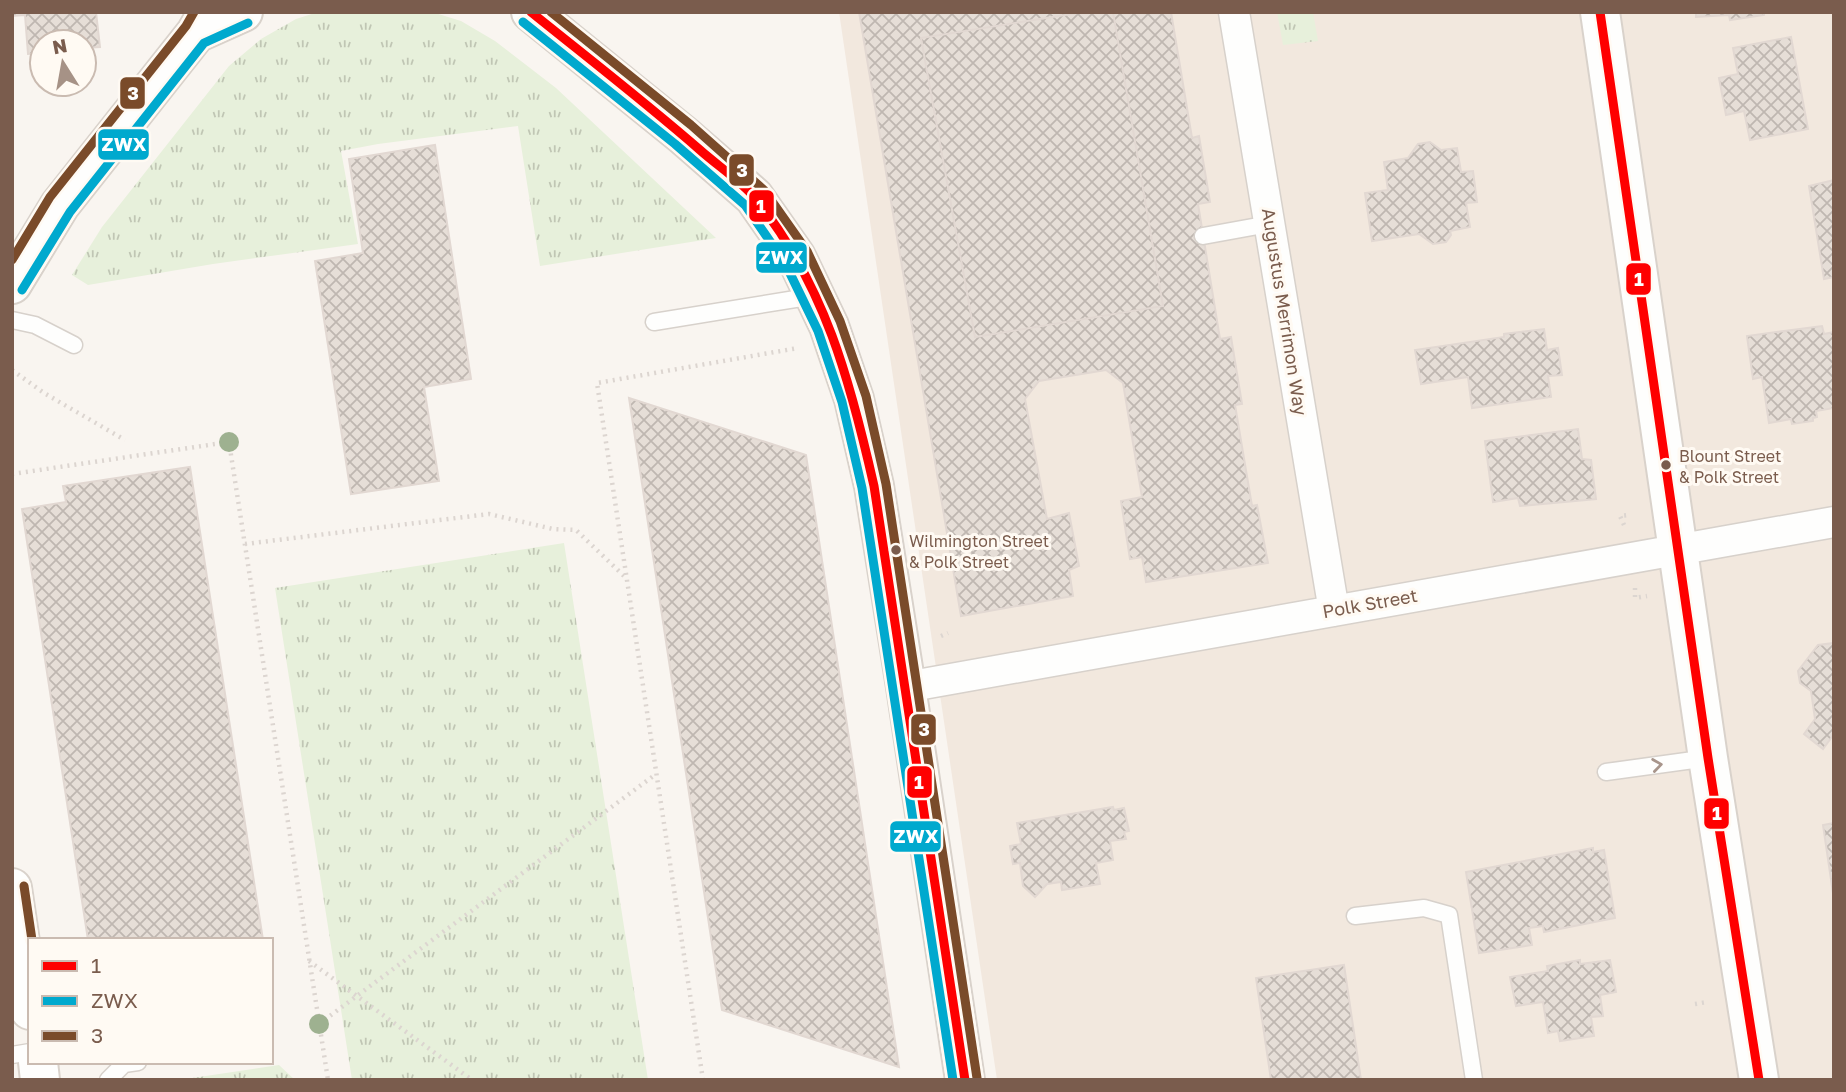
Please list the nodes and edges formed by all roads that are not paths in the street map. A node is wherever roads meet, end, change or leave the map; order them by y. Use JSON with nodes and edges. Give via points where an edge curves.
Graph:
{"nodes":[{"id":1,"x":243,"y":12,"type":"edge"},
{"id":2,"x":531,"y":12,"type":"edge"},
{"id":3,"x":1234,"y":12,"type":"edge"},
{"id":4,"x":1600,"y":12,"type":"edge"},
{"id":5,"x":202,"y":23,"type":"edge"},
{"id":6,"x":1269,"y":223,"type":"junction"},
{"id":7,"x":1203,"y":236,"type":"dead end"},
{"id":8,"x":12,"y":284,"type":"edge"},
{"id":9,"x":815,"y":296,"type":"junction"},
{"id":10,"x":12,"y":320,"type":"edge"},
{"id":11,"x":654,"y":322,"type":"dead end"},
{"id":12,"x":74,"y":345,"type":"dead end"},
{"id":13,"x":1834,"y":522,"type":"edge"},
{"id":14,"x":1678,"y":550,"type":"junction"},
{"id":15,"x":1334,"y":611,"type":"junction"},
{"id":16,"x":906,"y":687,"type":"junction"},
{"id":17,"x":1708,"y":758,"type":"junction"},
{"id":18,"x":1606,"y":772,"type":"dead end"},
{"id":19,"x":12,"y":888,"type":"edge"},
{"id":20,"x":1355,"y":916,"type":"dead end"},
{"id":21,"x":28,"y":995,"type":"edge"},
{"id":22,"x":124,"y":1064,"type":"edge"},
{"id":23,"x":108,"y":1080,"type":"edge"},
{"id":24,"x":965,"y":1080,"type":"edge"},
{"id":25,"x":1474,"y":1080,"type":"edge"},
{"id":26,"x":1759,"y":1080,"type":"edge"}],
"edges":[{"from":1,"to":5,"type":"main road"},
{"from":2,"to":9,"type":"main road","via":[[754,197],[796,257]]},
{"from":3,"to":6,"type":"street","name":"Augustus Merrimon Way"},
{"from":4,"to":14,"type":"main road"},
{"from":5,"to":8,"type":"main road","via":[[60,205]]},
{"from":6,"to":7,"type":"lane"},
{"from":6,"to":15,"type":"street","name":"Augustus Merrimon Way"},
{"from":9,"to":11,"type":"lane"},
{"from":9,"to":16,"type":"main road","via":[[854,399],[874,486]]},
{"from":10,"to":12,"type":"lane"},
{"from":13,"to":14,"type":"street","name":"Polk Street"},
{"from":14,"to":15,"type":"street","name":"Polk Street"},
{"from":14,"to":17,"type":"main road"},
{"from":15,"to":16,"type":"street","name":"Polk Street"},
{"from":16,"to":24,"type":"main road"},
{"from":18,"to":17,"type":"lane","one_way":true},
{"from":17,"to":26,"type":"main road"},
{"from":19,"to":21,"type":"main road"},
{"from":20,"to":25,"type":"lane","via":[[1424,908],[1449,915]]},
{"from":22,"to":23,"type":"lane"}]}
